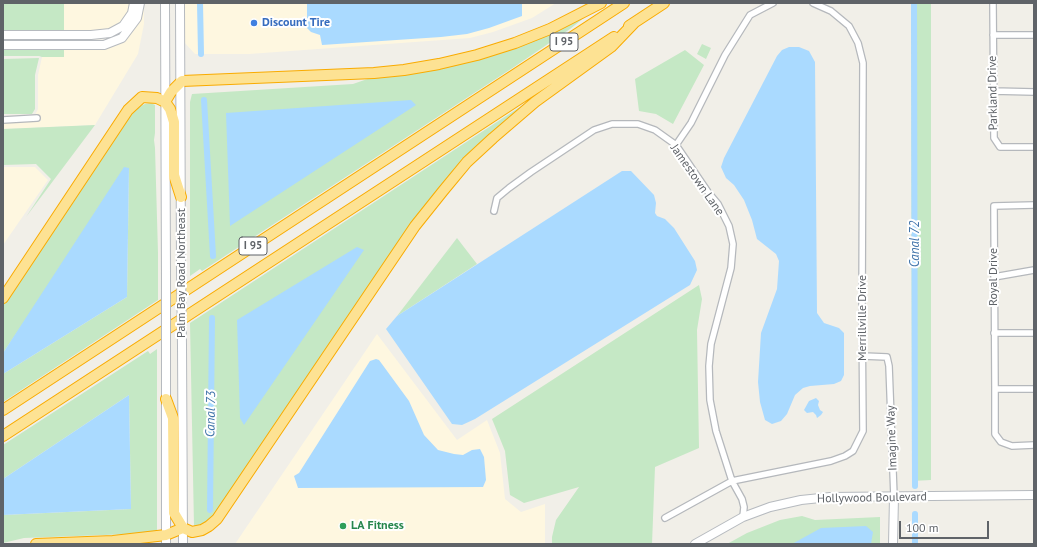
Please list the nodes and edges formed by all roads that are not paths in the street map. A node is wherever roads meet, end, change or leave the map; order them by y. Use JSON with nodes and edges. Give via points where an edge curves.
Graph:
{"nodes":[{"id":1,"x":134,"y":3,"type":"edge"},
{"id":2,"x":140,"y":3,"type":"edge"},
{"id":3,"x":165,"y":3,"type":"edge"},
{"id":4,"x":180,"y":3,"type":"edge"},
{"id":5,"x":602,"y":3,"type":"edge"},
{"id":6,"x":624,"y":3,"type":"edge"},
{"id":7,"x":664,"y":3,"type":"edge"},
{"id":8,"x":773,"y":3,"type":"edge"},
{"id":9,"x":813,"y":3,"type":"edge"},
{"id":10,"x":993,"y":3,"type":"edge"},
{"id":11,"x":634,"y":23,"type":"junction"},
{"id":12,"x":3,"y":35,"type":"edge"},
{"id":13,"x":993,"y":35,"type":"junction"},
{"id":14,"x":1034,"y":35,"type":"edge"},
{"id":15,"x":3,"y":45,"type":"edge"},
{"id":16,"x":182,"y":81,"type":"junction"},
{"id":17,"x":993,"y":91,"type":"junction"},
{"id":18,"x":1034,"y":92,"type":"edge"},
{"id":19,"x":165,"y":102,"type":"junction"},
{"id":20,"x":37,"y":118,"type":"dead end"},
{"id":21,"x":3,"y":120,"type":"edge"},
{"id":22,"x":676,"y":146,"type":"junction"},
{"id":23,"x":1034,"y":147,"type":"edge"},
{"id":24,"x":181,"y":197,"type":"junction"},
{"id":25,"x":1034,"y":205,"type":"edge"},
{"id":26,"x":494,"y":211,"type":"dead end"},
{"id":27,"x":1034,"y":270,"type":"edge"},
{"id":28,"x":994,"y":277,"type":"junction"},
{"id":29,"x":3,"y":298,"type":"edge"},
{"id":30,"x":994,"y":333,"type":"junction"},
{"id":31,"x":1034,"y":333,"type":"edge"},
{"id":32,"x":863,"y":356,"type":"junction"},
{"id":33,"x":995,"y":389,"type":"junction"},
{"id":34,"x":1034,"y":389,"type":"edge"},
{"id":35,"x":166,"y":399,"type":"junction"},
{"id":36,"x":3,"y":410,"type":"edge"},
{"id":37,"x":3,"y":436,"type":"edge"},
{"id":38,"x":1034,"y":446,"type":"edge"},
{"id":39,"x":732,"y":481,"type":"junction"},
{"id":40,"x":1034,"y":495,"type":"edge"},
{"id":41,"x":894,"y":497,"type":"junction"},
{"id":42,"x":743,"y":517,"type":"junction"},
{"id":43,"x":665,"y":518,"type":"dead end"},
{"id":44,"x":183,"y":528,"type":"junction"},
{"id":45,"x":166,"y":539,"type":"edge"},
{"id":46,"x":113,"y":541,"type":"junction"},
{"id":47,"x":36,"y":544,"type":"edge"},
{"id":48,"x":124,"y":544,"type":"edge"},
{"id":49,"x":183,"y":544,"type":"edge"},
{"id":50,"x":695,"y":544,"type":"edge"},
{"id":51,"x":894,"y":544,"type":"edge"}],
"edges":[{"from":1,"to":12,"type":"main road","via":[[132,13],[123,26],[110,33]]},
{"from":2,"to":15,"type":"main road","via":[[137,18],[122,38],[104,45]]},
{"from":3,"to":19,"type":"main road","name":"Palm Bay Road Northeast"},
{"from":4,"to":16,"type":"main road","name":"Palm Bay Road Northeast"},
{"from":5,"to":16,"type":"highway","via":[[515,43],[439,64],[374,73]]},
{"from":6,"to":36,"type":"highway","number":"I 95"},
{"from":7,"to":11,"type":"highway","number":"I 95"},
{"from":8,"to":22,"type":"street","via":[[750,15],[725,55],[691,123]]},
{"from":9,"to":32,"type":"street","name":"Merrillville Drive","via":[[831,11],[849,26],[858,43],[863,63]]},
{"from":10,"to":13,"type":"street","name":"Parkland Drive"},
{"from":11,"to":37,"type":"highway","number":"I 95"},
{"from":11,"to":44,"type":"highway","via":[[611,47],[535,102],[468,162],[415,226],[217,518],[202,530],[192,532]]},
{"from":13,"to":14,"type":"street"},
{"from":13,"to":17,"type":"street","name":"Parkland Drive"},
{"from":16,"to":19,"type":"highway"},
{"from":16,"to":24,"type":"main road","name":"Palm Bay Road Northeast"},
{"from":17,"to":18,"type":"street"},
{"from":17,"to":23,"type":"street","name":"Parkland Drive","via":[[994,138],[1000,147]]},
{"from":19,"to":24,"type":"highway","via":[[174,122],[174,175]]},
{"from":19,"to":29,"type":"highway","via":[[157,98],[142,97],[128,110]]},
{"from":19,"to":35,"type":"main road","name":"Palm Bay Road Northeast","bridge":true},
{"from":20,"to":21,"type":"street"},
{"from":22,"to":26,"type":"street","name":"Jamestown Lane","via":[[655,130],[638,124],[612,124],[594,130],[509,188],[497,198]]},
{"from":22,"to":39,"type":"street","name":"Jamestown Lane","via":[[718,204],[729,226],[734,244],[731,268],[711,344],[709,366],[710,400],[716,431]]},
{"from":24,"to":44,"type":"main road","name":"Palm Bay Road Northeast","bridge":true},
{"from":25,"to":28,"type":"street","name":"Royal Drive","via":[[994,206]]},
{"from":27,"to":28,"type":"street"},
{"from":28,"to":30,"type":"street","name":"Royal Drive"},
{"from":30,"to":31,"type":"street"},
{"from":30,"to":33,"type":"street","name":"Royal Drive"},
{"from":32,"to":39,"type":"street","name":"Merrillville Drive","via":[[864,431],[853,451],[831,461]]},
{"from":32,"to":41,"type":"street","name":"Imagine Way","via":[[887,357],[890,366]]},
{"from":33,"to":34,"type":"street"},
{"from":33,"to":38,"type":"street","name":"Royal Drive","via":[[995,434],[1002,442],[1012,446]]},
{"from":35,"to":44,"type":"highway","via":[[173,418],[174,513]]},
{"from":35,"to":45,"type":"main road","name":"Palm Bay Road Northeast"},
{"from":39,"to":42,"type":"street","name":"Jamestown Lane","via":[[742,499]]},
{"from":39,"to":43,"type":"street","name":"Merrillville Drive"},
{"from":40,"to":41,"type":"main road","name":"Hollywood Boulevard"},
{"from":41,"to":42,"type":"main road","name":"Hollywood Boulevard","via":[[830,497],[801,500],[770,507]]},
{"from":41,"to":51,"type":"main road","name":"Imagine Way"},
{"from":42,"to":50,"type":"main road","name":"Hollywood Boulevard"},
{"from":44,"to":45,"type":"highway"},
{"from":44,"to":49,"type":"main road","name":"Palm Bay Road Northeast"},
{"from":45,"to":46,"type":"highway"},
{"from":46,"to":47,"type":"highway"},
{"from":46,"to":48,"type":"highway"}]}
